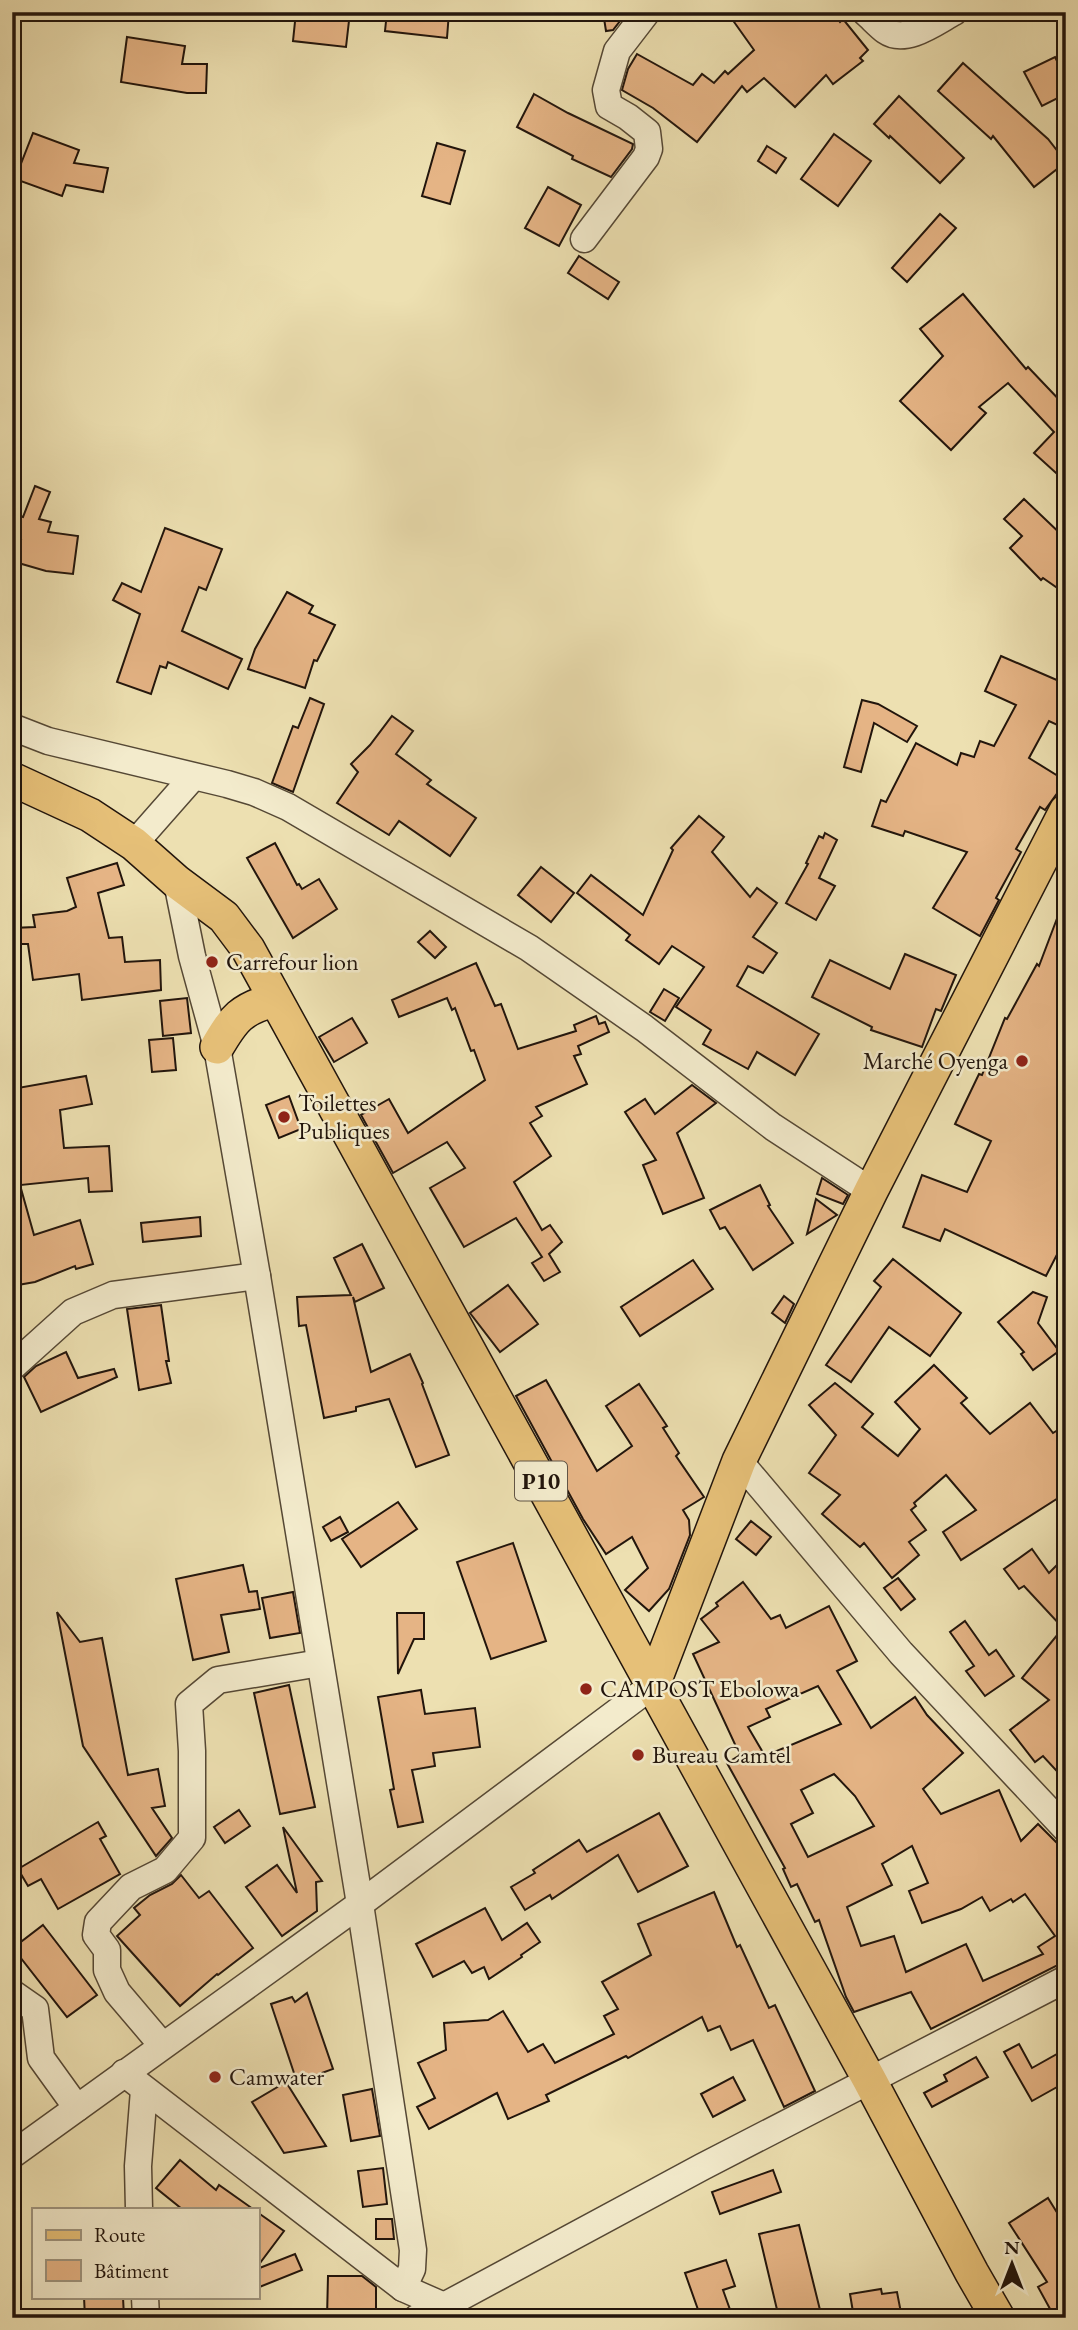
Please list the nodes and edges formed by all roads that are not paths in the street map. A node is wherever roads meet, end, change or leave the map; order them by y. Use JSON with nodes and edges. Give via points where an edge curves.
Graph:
{"nodes":[{"id":1,"x":647,"y":12,"type":"edge"},
{"id":2,"x":865,"y":12,"type":"edge"},
{"id":3,"x":954,"y":12,"type":"edge"},
{"id":4,"x":584,"y":239,"type":"dead end"},
{"id":5,"x":12,"y":727,"type":"edge"},
{"id":6,"x":193,"y":777,"type":"junction"},
{"id":7,"x":12,"y":779,"type":"edge"},
{"id":8,"x":1066,"y":811,"type":"edge"},
{"id":9,"x":134,"y":844,"type":"junction"},
{"id":10,"x":177,"y":882,"type":"junction"},
{"id":11,"x":274,"y":1000,"type":"junction"},
{"id":12,"x":217,"y":1047,"type":"junction"},
{"id":13,"x":871,"y":1191,"type":"junction"},
{"id":14,"x":257,"y":1276,"type":"junction"},
{"id":15,"x":12,"y":1367,"type":"edge"},
{"id":16,"x":739,"y":1461,"type":"junction"},
{"id":17,"x":320,"y":1663,"type":"junction"},
{"id":18,"x":653,"y":1685,"type":"junction"},
{"id":19,"x":1066,"y":1829,"type":"edge"},
{"id":20,"x":360,"y":1904,"type":"junction"},
{"id":21,"x":1066,"y":1979,"type":"edge"},
{"id":22,"x":12,"y":1993,"type":"edge"},
{"id":23,"x":162,"y":2045,"type":"junction"},
{"id":24,"x":869,"y":2080,"type":"junction"},
{"id":25,"x":134,"y":2081,"type":"junction"},
{"id":26,"x":77,"y":2108,"type":"junction"},
{"id":27,"x":12,"y":2155,"type":"edge"},
{"id":28,"x":139,"y":2208,"type":"edge"},
{"id":29,"x":972,"y":2273,"type":"junction"},
{"id":30,"x":403,"y":2288,"type":"junction"},
{"id":31,"x":145,"y":2298,"type":"edge"},
{"id":32,"x":449,"y":2314,"type":"edge"},
{"id":33,"x":146,"y":2318,"type":"edge"},
{"id":34,"x":416,"y":2318,"type":"edge"},
{"id":35,"x":978,"y":2318,"type":"edge"},
{"id":36,"x":998,"y":2318,"type":"edge"}],
"edges":[{"from":1,"to":4,"type":"street","via":[[617,51],[606,90],[609,106],[647,132],[649,149]]},
{"from":2,"to":3,"type":"street","via":[[889,33],[903,36]]},
{"from":5,"to":6,"type":"street","via":[[48,741]]},
{"from":6,"to":9,"type":"street"},
{"from":6,"to":13,"type":"street","via":[[240,788],[288,807],[529,948],[773,1126]]},
{"from":7,"to":9,"type":"main road","number":"P10","via":[[90,815]]},
{"from":8,"to":13,"type":"main road"},
{"from":9,"to":10,"type":"main road","number":"P10"},
{"from":10,"to":11,"type":"main road","number":"P10","via":[[224,918],[248,949]]},
{"from":10,"to":12,"type":"street"},
{"from":11,"to":12,"type":"main road","via":[[251,1006],[231,1023]]},
{"from":11,"to":18,"type":"main road","number":"P10"},
{"from":12,"to":14,"type":"street"},
{"from":13,"to":16,"type":"main road"},
{"from":14,"to":15,"type":"street","via":[[113,1295],[92,1302],[73,1312]]},
{"from":14,"to":17,"type":"street"},
{"from":16,"to":18,"type":"main road"},
{"from":16,"to":19,"type":"street","via":[[901,1653]]},
{"from":17,"to":20,"type":"street"},
{"from":17,"to":23,"type":"street","via":[[218,1681],[189,1704],[192,1838],[166,1870],[131,1887],[98,1922],[96,1935],[107,1950],[107,1970],[117,1993]]},
{"from":18,"to":20,"type":"street"},
{"from":18,"to":24,"type":"main road","number":"P10"},
{"from":20,"to":23,"type":"street"},
{"from":20,"to":30,"type":"street","via":[[413,2250],[412,2269]]},
{"from":21,"to":24,"type":"street"},
{"from":22,"to":26,"type":"street","via":[[35,2009],[41,2058]]},
{"from":23,"to":25,"type":"street"},
{"from":24,"to":29,"type":"main road","number":"P10"},
{"from":24,"to":32,"type":"street"},
{"from":25,"to":26,"type":"street"},
{"from":25,"to":28,"type":"street"},
{"from":25,"to":30,"type":"street"},
{"from":26,"to":27,"type":"street"},
{"from":29,"to":35,"type":"main road","number":"P10"},
{"from":29,"to":36,"type":"main road","number":"P10"},
{"from":30,"to":32,"type":"street"},
{"from":31,"to":33,"type":"street"},
{"from":32,"to":34,"type":"street"}]}
